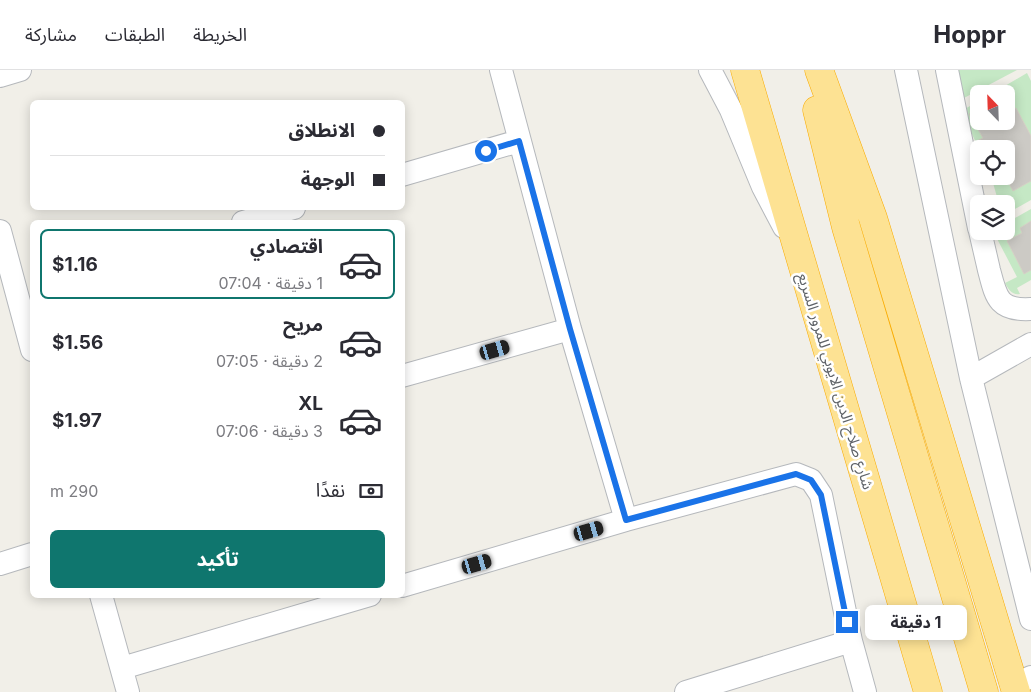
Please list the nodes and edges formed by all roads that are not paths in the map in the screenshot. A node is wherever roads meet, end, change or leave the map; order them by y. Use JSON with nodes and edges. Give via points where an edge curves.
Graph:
{"nodes":[{"id":1,"x":20,"y":70,"type":"edge"},
{"id":2,"x":501,"y":70,"type":"edge"},
{"id":3,"x":710,"y":70,"type":"edge"},
{"id":4,"x":745,"y":70,"type":"edge"},
{"id":5,"x":807,"y":70,"type":"edge"},
{"id":6,"x":819,"y":70,"type":"edge"},
{"id":7,"x":906,"y":70,"type":"edge"},
{"id":8,"x":947,"y":70,"type":"edge"},
{"id":9,"x":0,"y":76,"type":"edge"},
{"id":10,"x":519,"y":141,"type":"junction"},
{"id":11,"x":405,"y":174,"type":"edge"},
{"id":12,"x":972,"y":195,"type":"edge"},
{"id":13,"x":287,"y":210,"type":"edge"},
{"id":14,"x":250,"y":220,"type":"edge"},
{"id":15,"x":0,"y":231,"type":"edge"},
{"id":16,"x":981,"y":240,"type":"edge"},
{"id":17,"x":796,"y":246,"type":"junction"},
{"id":18,"x":24,"y":287,"type":"edge"},
{"id":19,"x":1031,"y":309,"type":"edge"},
{"id":20,"x":570,"y":329,"type":"junction"},
{"id":21,"x":30,"y":334,"type":"edge"},
{"id":22,"x":1031,"y":344,"type":"edge"},
{"id":23,"x":405,"y":375,"type":"edge"},
{"id":24,"x":971,"y":378,"type":"junction"},
{"id":25,"x":626,"y":520,"type":"junction"},
{"id":26,"x":30,"y":555,"type":"edge"},
{"id":27,"x":0,"y":564,"type":"edge"},
{"id":28,"x":405,"y":585,"type":"edge"},
{"id":29,"x":102,"y":598,"type":"edge"},
{"id":30,"x":360,"y":598,"type":"edge"},
{"id":31,"x":1031,"y":620,"type":"edge"},
{"id":32,"x":851,"y":640,"type":"junction"},
{"id":33,"x":122,"y":668,"type":"junction"},
{"id":34,"x":1020,"y":685,"type":"edge"},
{"id":35,"x":128,"y":692,"type":"edge"},
{"id":36,"x":686,"y":692,"type":"edge"},
{"id":37,"x":865,"y":692,"type":"edge"},
{"id":38,"x":928,"y":692,"type":"edge"},
{"id":39,"x":984,"y":692,"type":"edge"}],
"edges":[{"from":1,"to":9,"type":"street"},
{"from":2,"to":10,"type":"street"},
{"from":3,"to":17,"type":"street","via":[[732,110],[777,216]]},
{"from":4,"to":17,"type":"highway","name":"شارع صلاح الدين الايوبي للمرور السريع"},
{"from":5,"to":39,"type":"highway","via":[[846,227]]},
{"from":6,"to":34,"type":"highway","via":[[873,218]]},
{"from":7,"to":24,"type":"street"},
{"from":8,"to":12,"type":"street"},
{"from":10,"to":11,"type":"street"},
{"from":10,"to":20,"type":"street"},
{"from":13,"to":14,"type":"street"},
{"from":15,"to":18,"type":"street"},
{"from":16,"to":19,"type":"street","via":[[995,296],[1010,308]]},
{"from":17,"to":38,"type":"highway","name":"شارع صلاح الدين الايوبي للمرور السريع"},
{"from":18,"to":21,"type":"street"},
{"from":20,"to":23,"type":"street"},
{"from":20,"to":25,"type":"street"},
{"from":22,"to":24,"type":"street"},
{"from":24,"to":31,"type":"street"},
{"from":25,"to":28,"type":"street"},
{"from":25,"to":32,"type":"street","via":[[796,474],[811,480],[821,495]]},
{"from":26,"to":27,"type":"street"},
{"from":29,"to":33,"type":"street"},
{"from":30,"to":33,"type":"street"},
{"from":32,"to":36,"type":"street"},
{"from":32,"to":37,"type":"street"},
{"from":33,"to":35,"type":"street"}]}
